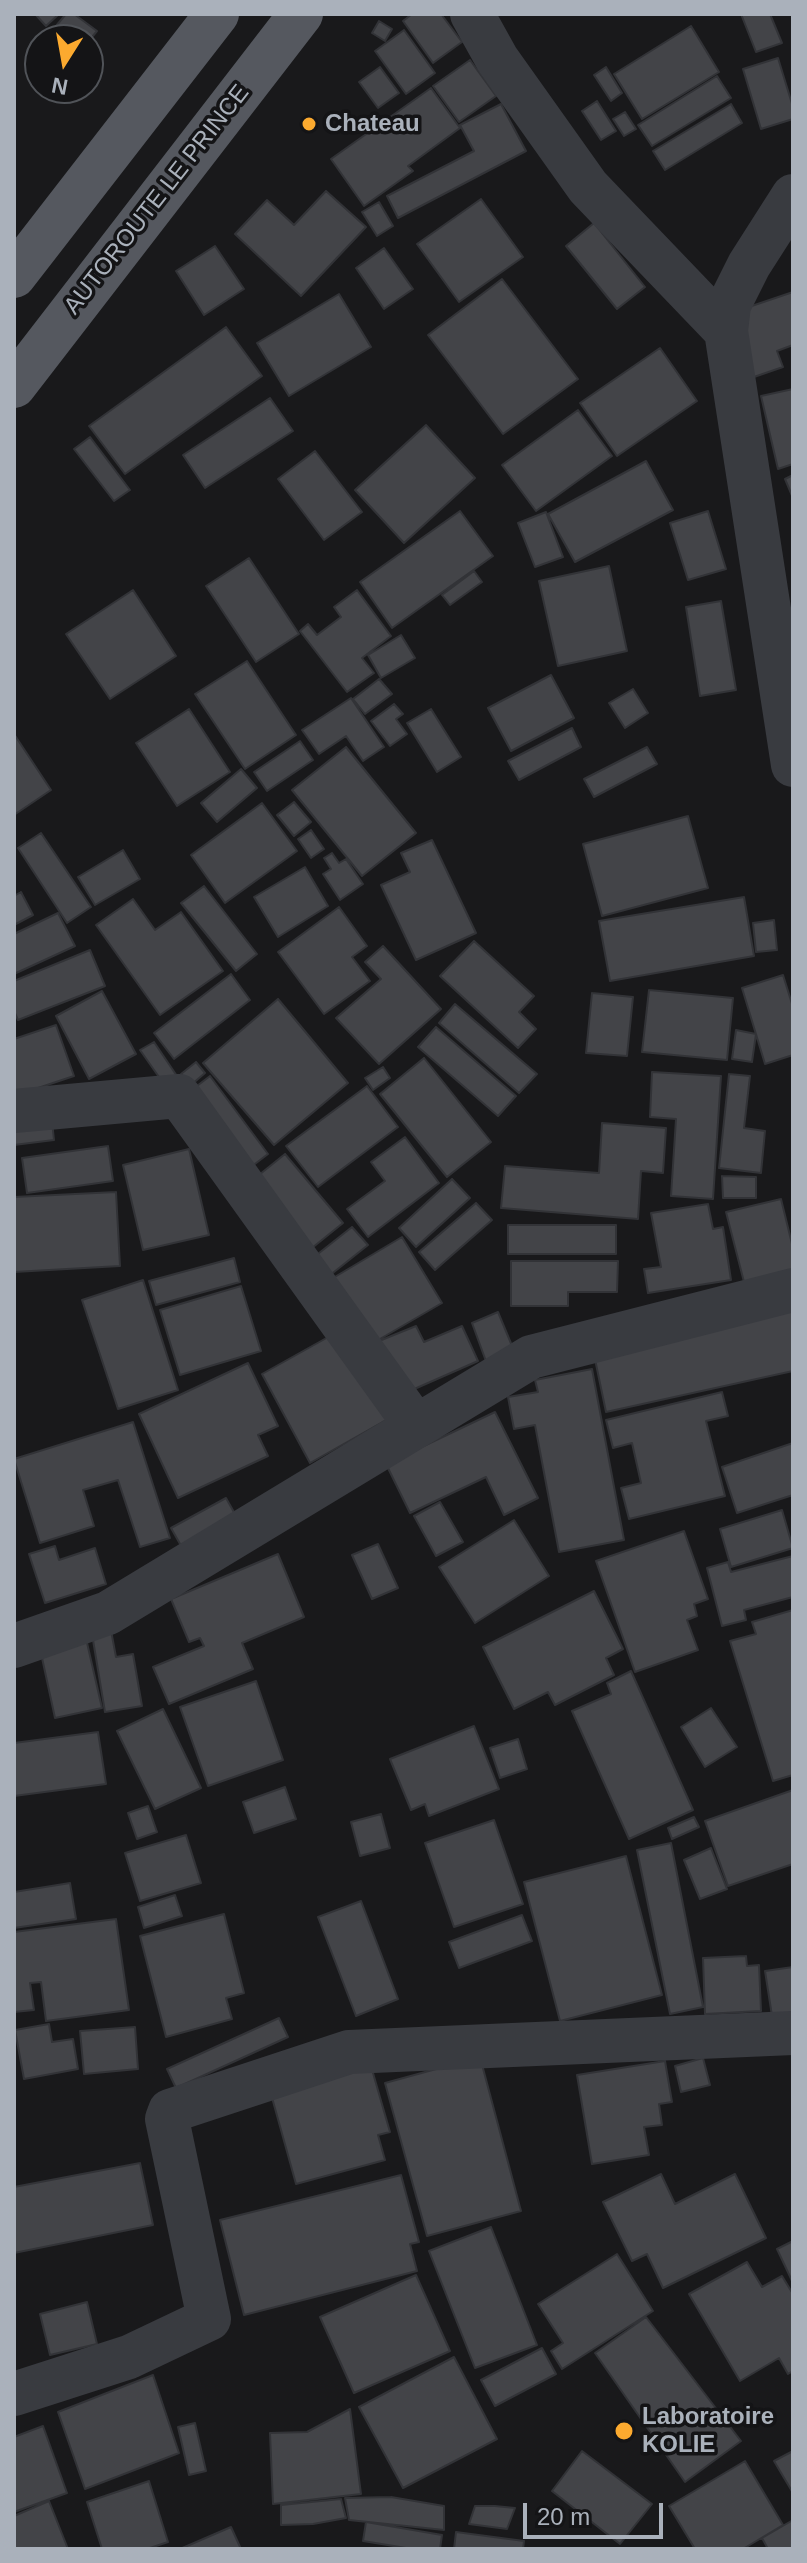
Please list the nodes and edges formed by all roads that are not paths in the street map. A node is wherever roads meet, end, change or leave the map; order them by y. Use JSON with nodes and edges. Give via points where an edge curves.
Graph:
{"nodes":[{"id":1,"x":217,"y":14,"type":"edge"},
{"id":2,"x":301,"y":14,"type":"edge"},
{"id":3,"x":472,"y":14,"type":"edge"},
{"id":4,"x":793,"y":196,"type":"edge"},
{"id":5,"x":14,"y":276,"type":"edge"},
{"id":6,"x":726,"y":331,"type":"junction"},
{"id":7,"x":14,"y":386,"type":"edge"},
{"id":8,"x":793,"y":765,"type":"edge"},
{"id":9,"x":14,"y":1111,"type":"edge"},
{"id":10,"x":793,"y":1290,"type":"edge"},
{"id":11,"x":416,"y":1426,"type":"junction"},
{"id":12,"x":14,"y":1646,"type":"edge"},
{"id":13,"x":793,"y":2033,"type":"edge"},
{"id":14,"x":14,"y":2394,"type":"edge"}],
"edges":[{"from":1,"to":5,"type":"main road"},
{"from":2,"to":7,"type":"main road","name":"AUTOROUTE LE PRINCE"},
{"from":3,"to":6,"type":"street","via":[[497,59],[588,187]]},
{"from":4,"to":6,"type":"street","via":[[729,305]]},
{"from":6,"to":8,"type":"street"},
{"from":9,"to":11,"type":"street","via":[[179,1096]]},
{"from":10,"to":11,"type":"street","via":[[531,1357]]},
{"from":11,"to":12,"type":"street","via":[[108,1613]]},
{"from":13,"to":14,"type":"street","via":[[349,2052],[170,2111],[167,2119],[209,2319],[129,2357]]}]}
